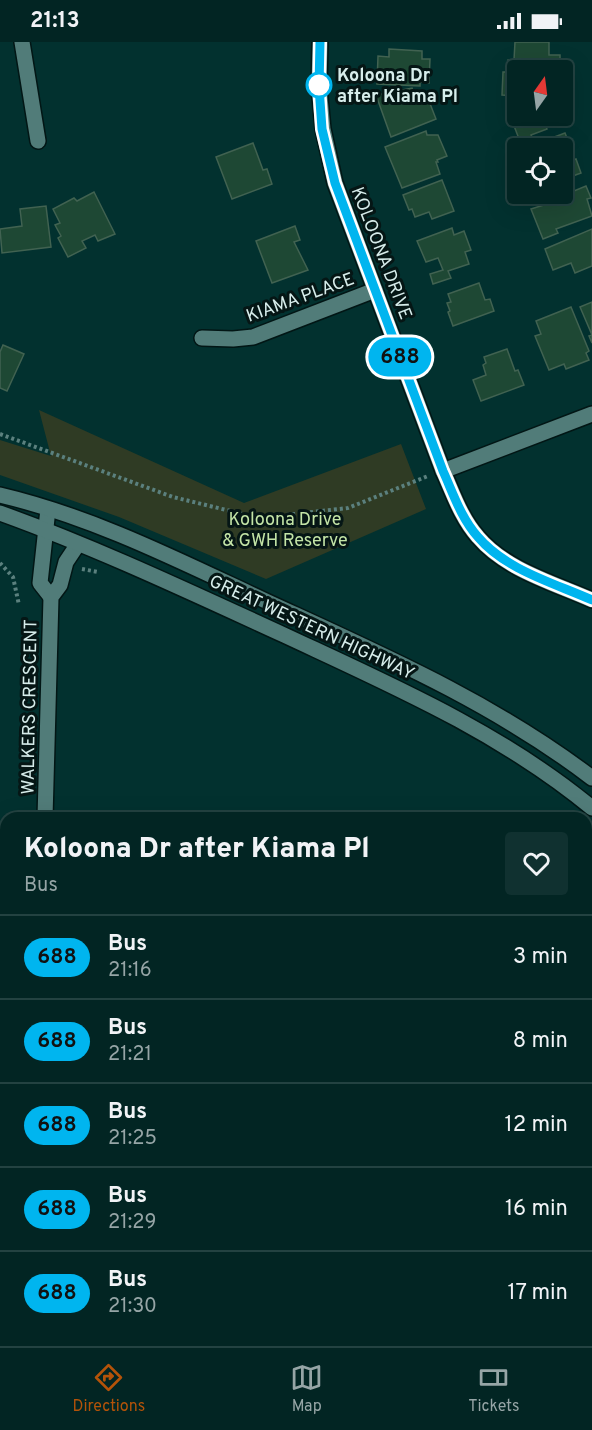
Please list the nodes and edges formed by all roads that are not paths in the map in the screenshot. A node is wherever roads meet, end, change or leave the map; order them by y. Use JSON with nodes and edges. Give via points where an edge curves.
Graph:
{"nodes":[{"id":1,"x":22,"y":42,"type":"edge"},
{"id":2,"x":320,"y":42,"type":"edge"},
{"id":3,"x":38,"y":141,"type":"dead end"},
{"id":4,"x":375,"y":290,"type":"junction"},
{"id":5,"x":202,"y":338,"type":"dead end"},
{"id":6,"x":592,"y":414,"type":"edge"},
{"id":7,"x":443,"y":471,"type":"junction"},
{"id":8,"x":0,"y":495,"type":"edge"},
{"id":9,"x":48,"y":509,"type":"junction"},
{"id":10,"x":0,"y":513,"type":"edge"},
{"id":11,"x":46,"y":530,"type":"junction"},
{"id":12,"x":78,"y":544,"type":"junction"},
{"id":13,"x":51,"y":597,"type":"junction"},
{"id":14,"x":592,"y":600,"type":"edge"},
{"id":15,"x":592,"y":778,"type":"edge"},
{"id":16,"x":592,"y":808,"type":"edge"},
{"id":17,"x":45,"y":812,"type":"edge"}],
"edges":[{"from":1,"to":3,"type":"street"},
{"from":2,"to":4,"type":"street","name":"KOLOONA DRIVE","via":[[320,107],[327,156]]},
{"from":4,"to":5,"type":"street","name":"KIAMA PLACE","via":[[253,337]]},
{"from":4,"to":7,"type":"street","name":"KOLOONA DRIVE"},
{"from":6,"to":7,"type":"street"},
{"from":7,"to":14,"type":"street","name":"KOLOONA DRIVE","via":[[462,513],[491,550]]},
{"from":8,"to":9,"type":"street","name":"GREAT WESTERN HIGHWAY"},
{"from":9,"to":11,"type":"street","name":"WALKERS CRESCENT"},
{"from":9,"to":15,"type":"street","name":"GREAT WESTERN HIGHWAY","via":[[196,568],[418,672],[499,715]]},
{"from":10,"to":11,"type":"street","name":"GREAT WESTERN HIGHWAY"},
{"from":11,"to":12,"type":"street","name":"GREAT WESTERN HIGHWAY"},
{"from":11,"to":13,"type":"street","name":"WALKERS CRESCENT","via":[[40,583]]},
{"from":12,"to":13,"type":"street","name":"WALKERS CRESCENT"},
{"from":12,"to":16,"type":"street","name":"GREAT WESTERN HIGHWAY","via":[[408,693],[508,747]]},
{"from":13,"to":17,"type":"street","name":"WALKERS CRESCENT"}]}
